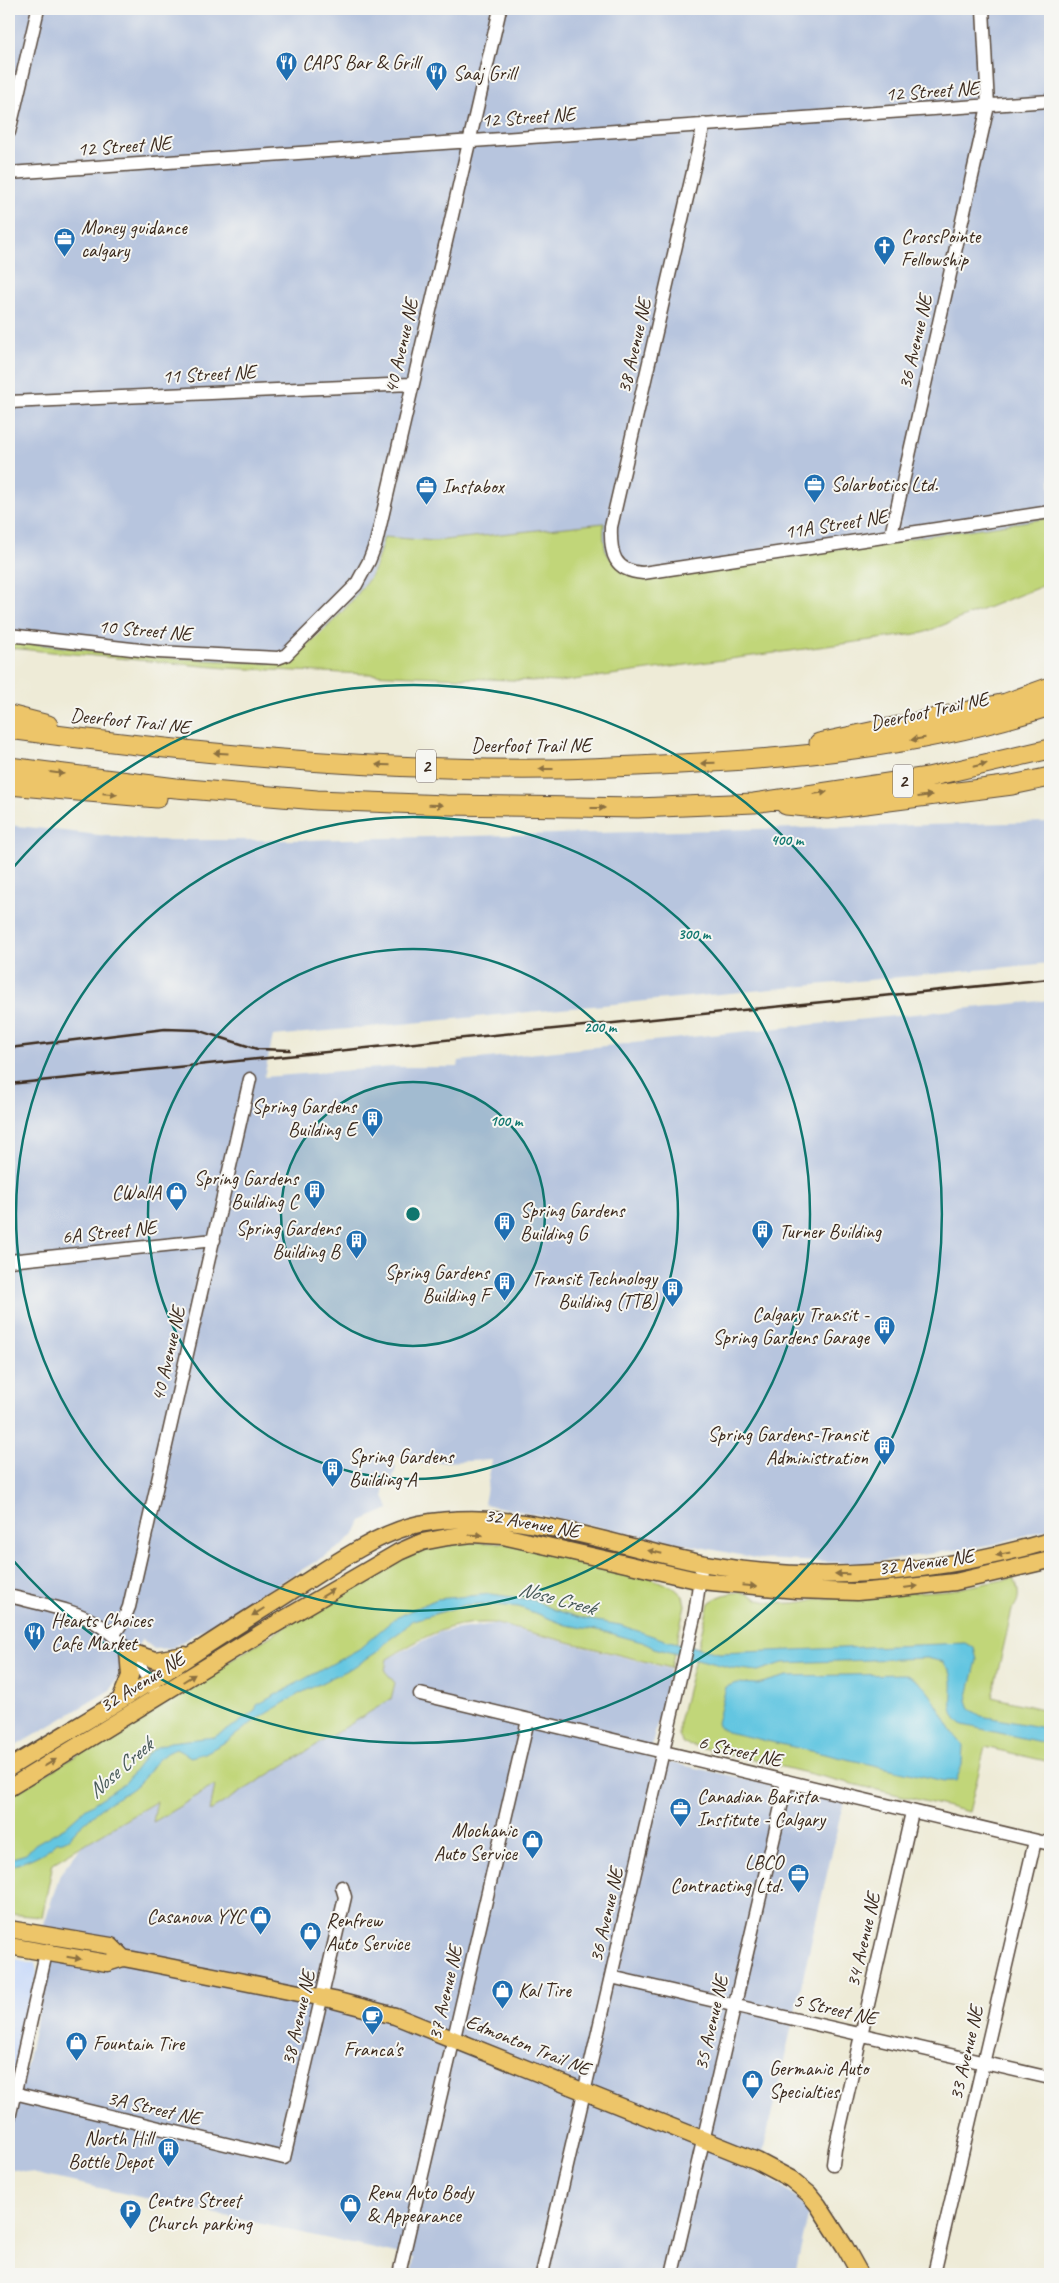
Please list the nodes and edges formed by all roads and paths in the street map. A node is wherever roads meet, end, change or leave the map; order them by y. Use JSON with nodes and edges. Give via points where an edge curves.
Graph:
{"nodes":[{"id":1,"x":38,"y":9,"type":"edge"},
{"id":2,"x":500,"y":9,"type":"edge"},
{"id":3,"x":983,"y":9,"type":"edge"},
{"id":4,"x":1050,"y":101,"type":"edge"},
{"id":5,"x":988,"y":106,"type":"junction"},
{"id":6,"x":704,"y":124,"type":"junction"},
{"id":7,"x":9,"y":132,"type":"edge"},
{"id":8,"x":469,"y":140,"type":"junction"},
{"id":9,"x":9,"y":174,"type":"edge"},
{"id":10,"x":411,"y":384,"type":"junction"},
{"id":11,"x":9,"y":402,"type":"edge"},
{"id":12,"x":1050,"y":512,"type":"edge"},
{"id":13,"x":891,"y":535,"type":"junction"},
{"id":14,"x":628,"y":572,"type":"joint"},
{"id":15,"x":9,"y":635,"type":"edge"},
{"id":16,"x":278,"y":658,"type":"joint"},
{"id":17,"x":1050,"y":687,"type":"edge"},
{"id":18,"x":1050,"y":706,"type":"edge"},
{"id":19,"x":9,"y":715,"type":"edge"},
{"id":20,"x":9,"y":729,"type":"edge"},
{"id":21,"x":97,"y":741,"type":"junction"},
{"id":22,"x":1050,"y":749,"type":"edge"},
{"id":23,"x":757,"y":761,"type":"junction"},
{"id":24,"x":9,"y":767,"type":"edge"},
{"id":25,"x":1050,"y":778,"type":"edge"},
{"id":26,"x":9,"y":785,"type":"edge"},
{"id":27,"x":317,"y":800,"type":"junction"},
{"id":28,"x":754,"y":803,"type":"junction"},
{"id":29,"x":250,"y":1079,"type":"dead end"},
{"id":30,"x":214,"y":1240,"type":"junction"},
{"id":31,"x":9,"y":1261,"type":"edge"},
{"id":32,"x":1050,"y":1541,"type":"edge"},
{"id":33,"x":1050,"y":1560,"type":"edge"},
{"id":34,"x":702,"y":1563,"type":"junction"},
{"id":35,"x":700,"y":1581,"type":"junction"},
{"id":36,"x":9,"y":1596,"type":"edge"},
{"id":37,"x":114,"y":1634,"type":"junction"},
{"id":38,"x":128,"y":1651,"type":"junction"},
{"id":39,"x":194,"y":1653,"type":"junction"},
{"id":40,"x":150,"y":1682,"type":"junction"},
{"id":41,"x":420,"y":1694,"type":"dead end"},
{"id":42,"x":159,"y":1696,"type":"junction"},
{"id":43,"x":121,"y":1698,"type":"junction"},
{"id":44,"x":528,"y":1720,"type":"junction"},
{"id":45,"x":663,"y":1752,"type":"junction"},
{"id":46,"x":9,"y":1768,"type":"edge"},
{"id":47,"x":787,"y":1781,"type":"junction"},
{"id":48,"x":9,"y":1788,"type":"edge"},
{"id":49,"x":912,"y":1812,"type":"junction"},
{"id":50,"x":1035,"y":1841,"type":"junction"},
{"id":51,"x":1050,"y":1844,"type":"edge"},
{"id":52,"x":342,"y":1888,"type":"dead end"},
{"id":53,"x":9,"y":1929,"type":"edge"},
{"id":54,"x":9,"y":1946,"type":"edge"},
{"id":55,"x":46,"y":1954,"type":"junction"},
{"id":56,"x":123,"y":1958,"type":"junction"},
{"id":57,"x":611,"y":1977,"type":"junction"},
{"id":58,"x":322,"y":1997,"type":"junction"},
{"id":59,"x":735,"y":2005,"type":"junction"},
{"id":60,"x":860,"y":2034,"type":"junction"},
{"id":61,"x":454,"y":2039,"type":"junction"},
{"id":62,"x":984,"y":2063,"type":"junction"},
{"id":63,"x":1050,"y":2078,"type":"edge"},
{"id":64,"x":585,"y":2091,"type":"junction"},
{"id":65,"x":14,"y":2093,"type":"junction"},
{"id":66,"x":9,"y":2118,"type":"edge"},
{"id":67,"x":703,"y":2138,"type":"junction"},
{"id":68,"x":284,"y":2158,"type":"joint"},
{"id":69,"x":833,"y":2164,"type":"dead end"},
{"id":70,"x":399,"y":2274,"type":"edge"},
{"id":71,"x":542,"y":2274,"type":"edge"},
{"id":72,"x":672,"y":2274,"type":"edge"},
{"id":73,"x":860,"y":2274,"type":"edge"},
{"id":74,"x":934,"y":2274,"type":"edge"}],
"edges":[{"from":1,"to":7,"type":"street"},
{"from":2,"to":8,"type":"street","name":"40 Avenue NE"},
{"from":3,"to":5,"type":"street","name":"36 Avenue NE"},
{"from":4,"to":5,"type":"street","name":"12 Street NE"},
{"from":5,"to":6,"type":"street","name":"12 Street NE"},
{"from":5,"to":13,"type":"street","name":"36 Avenue NE"},
{"from":6,"to":8,"type":"street","name":"12 Street NE"},
{"from":6,"to":14,"type":"street","name":"38 Avenue NE","via":[[611,527],[610,547],[616,561]]},
{"from":8,"to":9,"type":"street","name":"12 Street NE"},
{"from":8,"to":10,"type":"street","name":"40 Avenue NE"},
{"from":10,"to":11,"type":"street","name":"11 Street NE"},
{"from":10,"to":16,"type":"street","name":"40 Avenue NE","via":[[379,529],[367,567],[356,585],[286,655]]},
{"from":12,"to":13,"type":"street","name":"11A Street NE"},
{"from":13,"to":14,"type":"street","name":"11A Street NE","via":[[643,573]]},
{"from":15,"to":16,"type":"street","name":"10 Street NE","via":[[158,652]]},
{"from":17,"to":23,"type":"highway","via":[[1006,703],[821,742]]},
{"from":18,"to":23,"type":"highway","name":"Deerfoot Trail NE","number":"2","one_way":true,"via":[[931,736]]},
{"from":19,"to":21,"type":"highway"},
{"from":20,"to":21,"type":"highway","name":"Deerfoot Trail NE","number":"2"},
{"from":23,"to":21,"type":"highway","name":"Deerfoot Trail NE","number":"2","one_way":true,"via":[[550,770],[369,765]]},
{"from":28,"to":22,"type":"highway","number":"2","one_way":true,"via":[[928,777]]},
{"from":24,"to":27,"type":"highway","number":"2","one_way":true,"via":[[176,788]]},
{"from":28,"to":25,"type":"highway","one_way":true,"via":[[827,809]]},
{"from":26,"to":27,"type":"highway","one_way":true,"via":[[176,800]]},
{"from":27,"to":28,"type":"highway","number":"2","one_way":true,"via":[[638,808]]},
{"from":29,"to":30,"type":"street","name":"40 Avenue NE"},
{"from":30,"to":31,"type":"street","name":"6A Street NE"},
{"from":30,"to":37,"type":"street","name":"40 Avenue NE","via":[[129,1607]]},
{"from":32,"to":34,"type":"main road","name":"32 Avenue NE","one_way":true,"via":[[951,1565],[860,1574],[796,1573]]},
{"from":35,"to":33,"type":"main road","name":"32 Avenue NE","one_way":true,"via":[[857,1592],[955,1582]]},
{"from":34,"to":35,"type":"street","name":"36 Avenue NE"},
{"from":34,"to":39,"type":"main road","name":"32 Avenue NE","one_way":true,"via":[[499,1519],[455,1519],[417,1525],[381,1538]]},
{"from":42,"to":35,"type":"main road","name":"32 Avenue NE","one_way":true,"via":[[382,1561],[422,1542],[472,1534],[504,1536]]},
{"from":35,"to":45,"type":"street","name":"36 Avenue NE"},
{"from":36,"to":37,"type":"street","via":[[84,1616]]},
{"from":37,"to":38,"type":"street"},
{"from":38,"to":39,"type":"main road","via":[[155,1660]]},
{"from":38,"to":40,"type":"street"},
{"from":38,"to":43,"type":"main road","via":[[130,1676]]},
{"from":39,"to":40,"type":"main road","name":"32 Avenue NE"},
{"from":40,"to":42,"type":"street"},
{"from":40,"to":43,"type":"main road","name":"32 Avenue NE"},
{"from":41,"to":44,"type":"street","name":"6 Street NE"},
{"from":48,"to":42,"type":"main road","name":"32 Avenue NE","one_way":true},
{"from":43,"to":46,"type":"main road","name":"32 Avenue NE"},
{"from":44,"to":45,"type":"street","name":"6 Street NE"},
{"from":44,"to":61,"type":"street","name":"37 Avenue NE"},
{"from":45,"to":47,"type":"street","name":"6 Street NE"},
{"from":45,"to":57,"type":"street","name":"36 Avenue NE"},
{"from":47,"to":49,"type":"street","name":"6 Street NE"},
{"from":47,"to":59,"type":"street","name":"35 Avenue NE"},
{"from":49,"to":50,"type":"street","name":"6 Street NE"},
{"from":49,"to":60,"type":"street","name":"34 Avenue NE"},
{"from":50,"to":51,"type":"street","name":"6 Street NE"},
{"from":50,"to":62,"type":"street","name":"33 Avenue NE"},
{"from":52,"to":58,"type":"street","name":"38 Avenue NE","via":[[345,1897]]},
{"from":53,"to":56,"type":"main road","name":"Edmonton Trail NE","via":[[111,1946]]},
{"from":54,"to":55,"type":"main road","name":"Edmonton Trail NE"},
{"from":55,"to":56,"type":"main road","name":"Edmonton Trail NE","one_way":true,"via":[[108,1963]]},
{"from":55,"to":65,"type":"street"},
{"from":56,"to":58,"type":"main road","name":"Edmonton Trail NE"},
{"from":57,"to":59,"type":"street","name":"5 Street NE"},
{"from":57,"to":64,"type":"street","name":"36 Avenue NE"},
{"from":58,"to":61,"type":"main road","name":"Edmonton Trail NE","via":[[395,2016]]},
{"from":58,"to":68,"type":"street","name":"38 Avenue NE"},
{"from":59,"to":60,"type":"street","name":"5 Street NE"},
{"from":59,"to":67,"type":"street","name":"35 Avenue NE"},
{"from":60,"to":62,"type":"street","name":"5 Street NE"},
{"from":60,"to":69,"type":"street","name":"34 Avenue NE"},
{"from":61,"to":64,"type":"main road","name":"Edmonton Trail NE"},
{"from":61,"to":70,"type":"street","name":"37 Avenue NE"},
{"from":62,"to":63,"type":"street","name":"5 Street NE"},
{"from":62,"to":74,"type":"street","name":"33 Avenue NE"},
{"from":64,"to":67,"type":"main road","name":"Edmonton Trail NE"},
{"from":64,"to":71,"type":"street","name":"36 Avenue NE"},
{"from":65,"to":66,"type":"street"},
{"from":65,"to":68,"type":"street","name":"3A Street NE"},
{"from":67,"to":72,"type":"street","name":"35 Avenue NE"},
{"from":67,"to":73,"type":"main road","name":"Edmonton Trail NE","via":[[778,2170],[801,2187],[818,2205]]}]}
